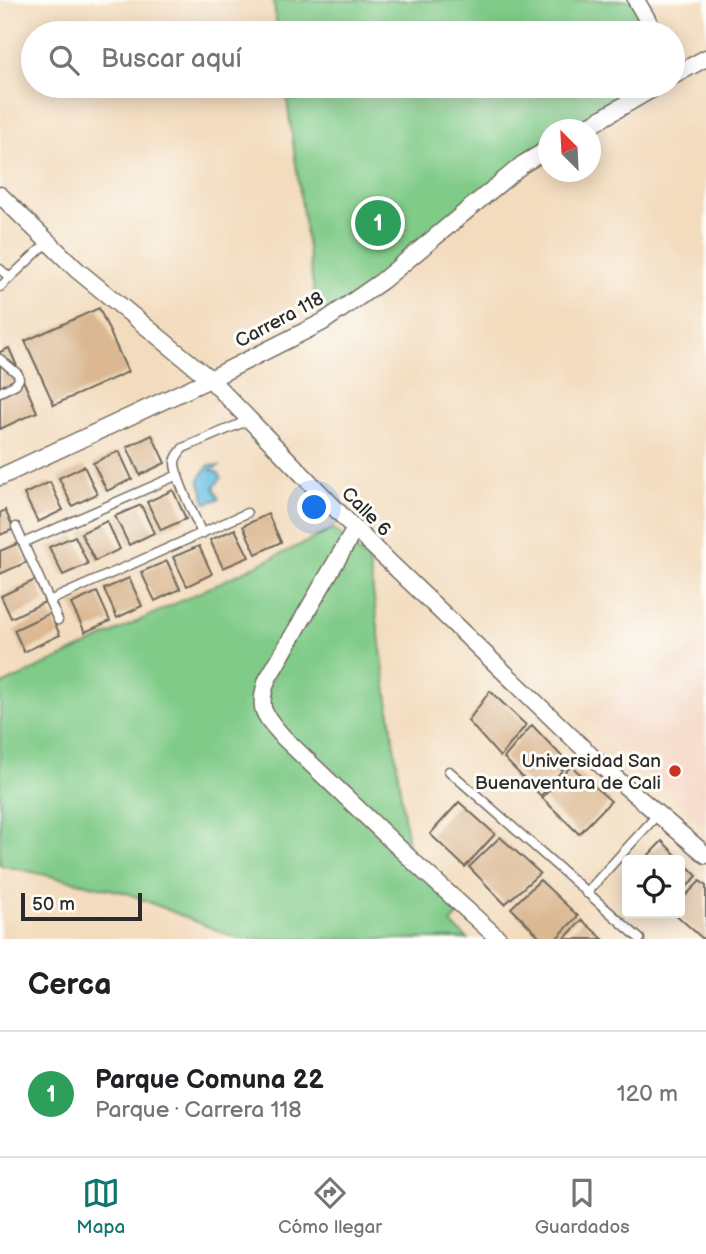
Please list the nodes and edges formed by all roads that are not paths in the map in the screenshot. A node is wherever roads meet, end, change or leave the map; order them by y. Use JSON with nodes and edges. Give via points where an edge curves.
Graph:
{"nodes":[{"id":1,"x":636,"y":0,"type":"edge"},
{"id":2,"x":648,"y":21,"type":"edge"},
{"id":3,"x":706,"y":58,"type":"edge"},
{"id":4,"x":685,"y":67,"type":"edge"},
{"id":5,"x":637,"y":98,"type":"edge"},
{"id":6,"x":601,"y":119,"type":"edge"},
{"id":7,"x":538,"y":155,"type":"edge"},
{"id":8,"x":0,"y":195,"type":"edge"},
{"id":9,"x":48,"y":242,"type":"junction"},
{"id":10,"x":0,"y":269,"type":"edge"},
{"id":11,"x":9,"y":277,"type":"junction"},
{"id":12,"x":0,"y":287,"type":"edge"},
{"id":13,"x":0,"y":359,"type":"edge"},
{"id":14,"x":210,"y":379,"type":"junction"},
{"id":15,"x":0,"y":392,"type":"edge"},
{"id":16,"x":250,"y":419,"type":"junction"},
{"id":17,"x":178,"y":475,"type":"junction"},
{"id":18,"x":0,"y":477,"type":"edge"},
{"id":19,"x":247,"y":513,"type":"dead end"},
{"id":20,"x":16,"y":527,"type":"dead end"},
{"id":21,"x":355,"y":529,"type":"junction"},
{"id":22,"x":202,"y":534,"type":"junction"},
{"id":23,"x":23,"y":542,"type":"junction"},
{"id":24,"x":49,"y":601,"type":"junction"},
{"id":25,"x":58,"y":620,"type":"dead end"},
{"id":26,"x":449,"y":771,"type":"dead end"},
{"id":27,"x":659,"y":814,"type":"junction"},
{"id":28,"x":706,"y":855,"type":"edge"},
{"id":29,"x":586,"y":892,"type":"junction"},
{"id":30,"x":499,"y":939,"type":"edge"},
{"id":31,"x":640,"y":939,"type":"edge"}],
"edges":[{"from":1,"to":2,"type":"street"},
{"from":3,"to":4,"type":"street"},
{"from":5,"to":6,"type":"street"},
{"from":7,"to":14,"type":"street","name":"Carrera 118","via":[[382,281],[323,322]]},
{"from":8,"to":9,"type":"street","name":"Calle 6"},
{"from":9,"to":11,"type":"lane"},
{"from":9,"to":14,"type":"street","name":"Calle 6"},
{"from":10,"to":11,"type":"lane"},
{"from":11,"to":12,"type":"lane"},
{"from":13,"to":15,"type":"lane","via":[[19,379]]},
{"from":14,"to":16,"type":"street","name":"Calle 6"},
{"from":14,"to":18,"type":"street","name":"Carrera 118"},
{"from":16,"to":17,"type":"lane","via":[[183,448],[175,463]]},
{"from":16,"to":21,"type":"street","name":"Calle 6"},
{"from":17,"to":22,"type":"lane"},
{"from":17,"to":23,"type":"lane"},
{"from":19,"to":22,"type":"lane"},
{"from":20,"to":23,"type":"lane"},
{"from":21,"to":27,"type":"street","name":"Calle 6","via":[[605,769]]},
{"from":21,"to":30,"type":"street","via":[[267,680],[261,703],[284,738]]},
{"from":22,"to":24,"type":"lane"},
{"from":23,"to":24,"type":"lane"},
{"from":24,"to":25,"type":"lane"},
{"from":26,"to":29,"type":"lane"},
{"from":27,"to":28,"type":"street","name":"Calle 6"},
{"from":27,"to":29,"type":"lane"},
{"from":29,"to":31,"type":"lane"}]}
